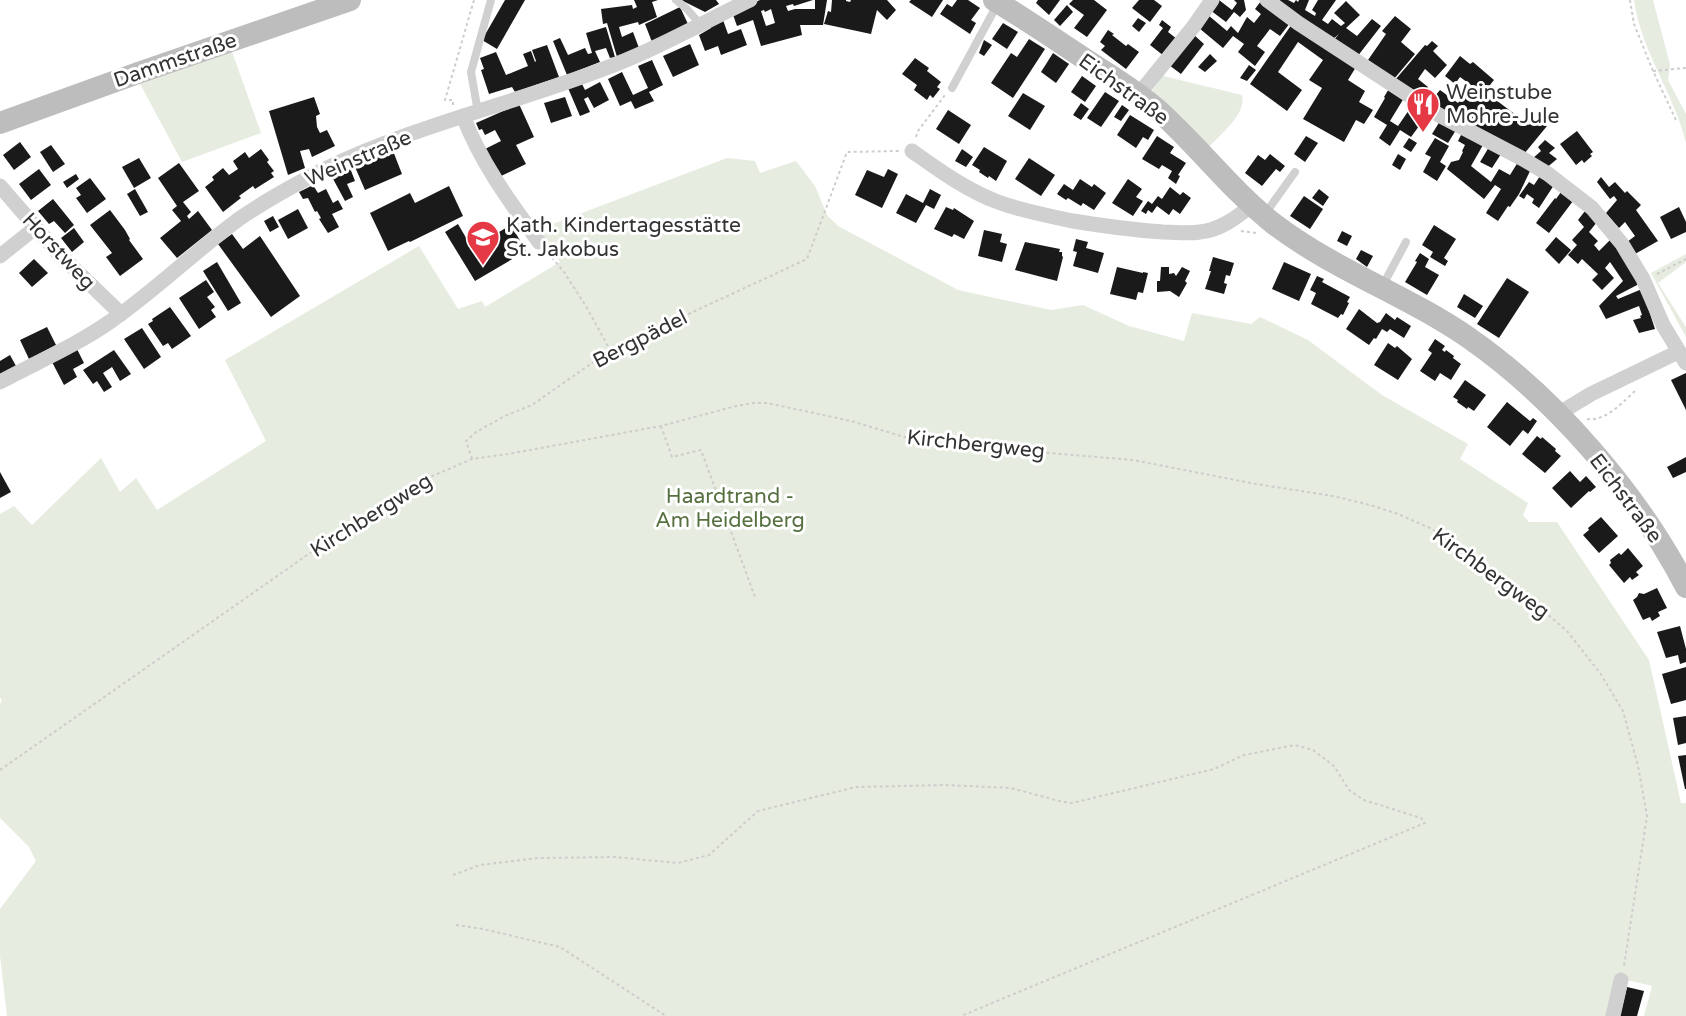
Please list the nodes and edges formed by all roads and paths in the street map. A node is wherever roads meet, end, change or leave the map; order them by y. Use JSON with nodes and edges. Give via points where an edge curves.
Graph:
{"nodes":[{"id":1,"x":350,"y":0,"type":"edge"},
{"id":2,"x":474,"y":0,"type":"edge"},
{"id":3,"x":491,"y":0,"type":"edge"},
{"id":4,"x":676,"y":0,"type":"edge"},
{"id":5,"x":750,"y":0,"type":"edge"},
{"id":6,"x":1212,"y":0,"type":"edge"},
{"id":7,"x":1267,"y":0,"type":"edge"},
{"id":8,"x":1630,"y":0,"type":"edge"},
{"id":9,"x":996,"y":1,"type":"edge"},
{"id":10,"x":700,"y":24,"type":"junction"},
{"id":11,"x":1686,"y":68,"type":"edge"},
{"id":12,"x":1653,"y":71,"type":"junction"},
{"id":13,"x":952,"y":88,"type":"joint"},
{"id":14,"x":1139,"y":94,"type":"junction"},
{"id":15,"x":445,"y":100,"type":"dead end"},
{"id":16,"x":478,"y":111,"type":"junction"},
{"id":17,"x":463,"y":116,"type":"junction"},
{"id":18,"x":1676,"y":120,"type":"dead end"},
{"id":19,"x":0,"y":123,"type":"edge"},
{"id":20,"x":912,"y":151,"type":"junction"},
{"id":21,"x":1295,"y":172,"type":"dead end"},
{"id":22,"x":0,"y":186,"type":"edge"},
{"id":23,"x":1258,"y":210,"type":"junction"},
{"id":24,"x":35,"y":228,"type":"junction"},
{"id":25,"x":539,"y":242,"type":"joint"},
{"id":26,"x":1406,"y":242,"type":"dead end"},
{"id":27,"x":0,"y":256,"type":"edge"},
{"id":28,"x":1686,"y":259,"type":"edge"},
{"id":29,"x":1643,"y":279,"type":"junction"},
{"id":30,"x":1381,"y":289,"type":"junction"},
{"id":31,"x":121,"y":314,"type":"junction"},
{"id":32,"x":609,"y":351,"type":"junction"},
{"id":33,"x":1682,"y":357,"type":"edge"},
{"id":34,"x":615,"y":359,"type":"dead end"},
{"id":35,"x":1641,"y":369,"type":"junction"},
{"id":36,"x":0,"y":382,"type":"edge"},
{"id":37,"x":1579,"y":401,"type":"junction"},
{"id":38,"x":1558,"y":414,"type":"junction"},
{"id":39,"x":661,"y":426,"type":"junction"},
{"id":40,"x":472,"y":459,"type":"junction"},
{"id":41,"x":1686,"y":587,"type":"edge"},
{"id":42,"x":755,"y":597,"type":"dead end"},
{"id":43,"x":0,"y":770,"type":"edge"},
{"id":44,"x":453,"y":875,"type":"dead end"},
{"id":45,"x":456,"y":925,"type":"dead end"},
{"id":46,"x":1621,"y":980,"type":"joint"},
{"id":47,"x":666,"y":1016,"type":"edge"},
{"id":48,"x":961,"y":1016,"type":"edge"},
{"id":49,"x":1613,"y":1016,"type":"edge"}],
"edges":[{"from":1,"to":19,"type":"street","name":"Dammstraße"},
{"from":2,"to":15,"type":"path"},
{"from":3,"to":16,"type":"lane","via":[[471,72]]},
{"from":4,"to":10,"type":"lane"},
{"from":5,"to":10,"type":"street","name":"Weinstraße"},
{"from":6,"to":14,"type":"street"},
{"from":7,"to":29,"type":"street","via":[[1439,115],[1555,180],[1592,208],[1622,244]]},
{"from":8,"to":12,"type":"path","via":[[1634,24]]},
{"from":9,"to":13,"type":"lane","name":"Eichstraße"},
{"from":9,"to":14,"type":"street","name":"Eichstraße"},
{"from":10,"to":16,"type":"street","name":"Weinstraße","via":[[601,70]]},
{"from":11,"to":12,"type":"path"},
{"from":12,"to":18,"type":"path"},
{"from":13,"to":20,"type":"path","via":[[918,131]]},
{"from":14,"to":23,"type":"street","name":"Eichstraße"},
{"from":16,"to":17,"type":"street","name":"Weinstraße"},
{"from":17,"to":25,"type":"street","via":[[478,152]]},
{"from":17,"to":31,"type":"street","name":"Weinstraße","via":[[364,152],[285,190],[239,219]]},
{"from":20,"to":23,"type":"street","via":[[957,182],[998,202],[1101,225],[1142,231],[1199,232]]},
{"from":20,"to":32,"type":"path","name":"Bergpädel","via":[[847,153],[807,259]]},
{"from":21,"to":23,"type":"lane"},
{"from":22,"to":24,"type":"street","name":"Horstweg"},
{"from":23,"to":30,"type":"street","name":"Eichstraße","via":[[1317,254]]},
{"from":24,"to":27,"type":"street"},
{"from":24,"to":31,"type":"street","name":"Horstweg"},
{"from":25,"to":32,"type":"path","via":[[564,272]]},
{"from":26,"to":30,"type":"lane"},
{"from":28,"to":29,"type":"path"},
{"from":29,"to":33,"type":"street"},
{"from":30,"to":38,"type":"street","name":"Eichstraße","via":[[1469,338]]},
{"from":31,"to":36,"type":"street","name":"Weinstraße","via":[[69,347]]},
{"from":32,"to":34,"type":"path"},
{"from":32,"to":40,"type":"path","name":"Bergpädel","via":[[532,405],[476,432],[466,441]]},
{"from":33,"to":35,"type":"street"},
{"from":35,"to":37,"type":"street"},
{"from":35,"to":37,"type":"path","via":[[1640,386],[1618,406],[1594,420],[1586,418]]},
{"from":37,"to":38,"type":"street"},
{"from":38,"to":41,"type":"street","name":"Eichstraße","via":[[1631,499]]},
{"from":39,"to":40,"type":"path","name":"Kirchbergweg"},
{"from":39,"to":42,"type":"path","via":[[672,457],[701,450]]},
{"from":39,"to":46,"type":"path","name":"Kirchbergweg","via":[[736,406],[767,403],[851,421],[921,442],[1133,460],[1333,496],[1398,514],[1432,529],[1469,552],[1567,631],[1623,711],[1647,816]]},
{"from":40,"to":43,"type":"path","name":"Kirchbergweg","via":[[421,481],[373,509]]},
{"from":44,"to":48,"type":"path","via":[[480,866],[538,858],[615,857],[678,863],[709,855],[758,811],[856,787],[1011,788],[1072,803],[1214,769],[1244,755],[1295,745],[1313,750],[1334,766],[1349,790],[1364,800],[1421,818],[1425,823]]},
{"from":45,"to":47,"type":"path","via":[[560,947]]},
{"from":46,"to":49,"type":"street"}]}
